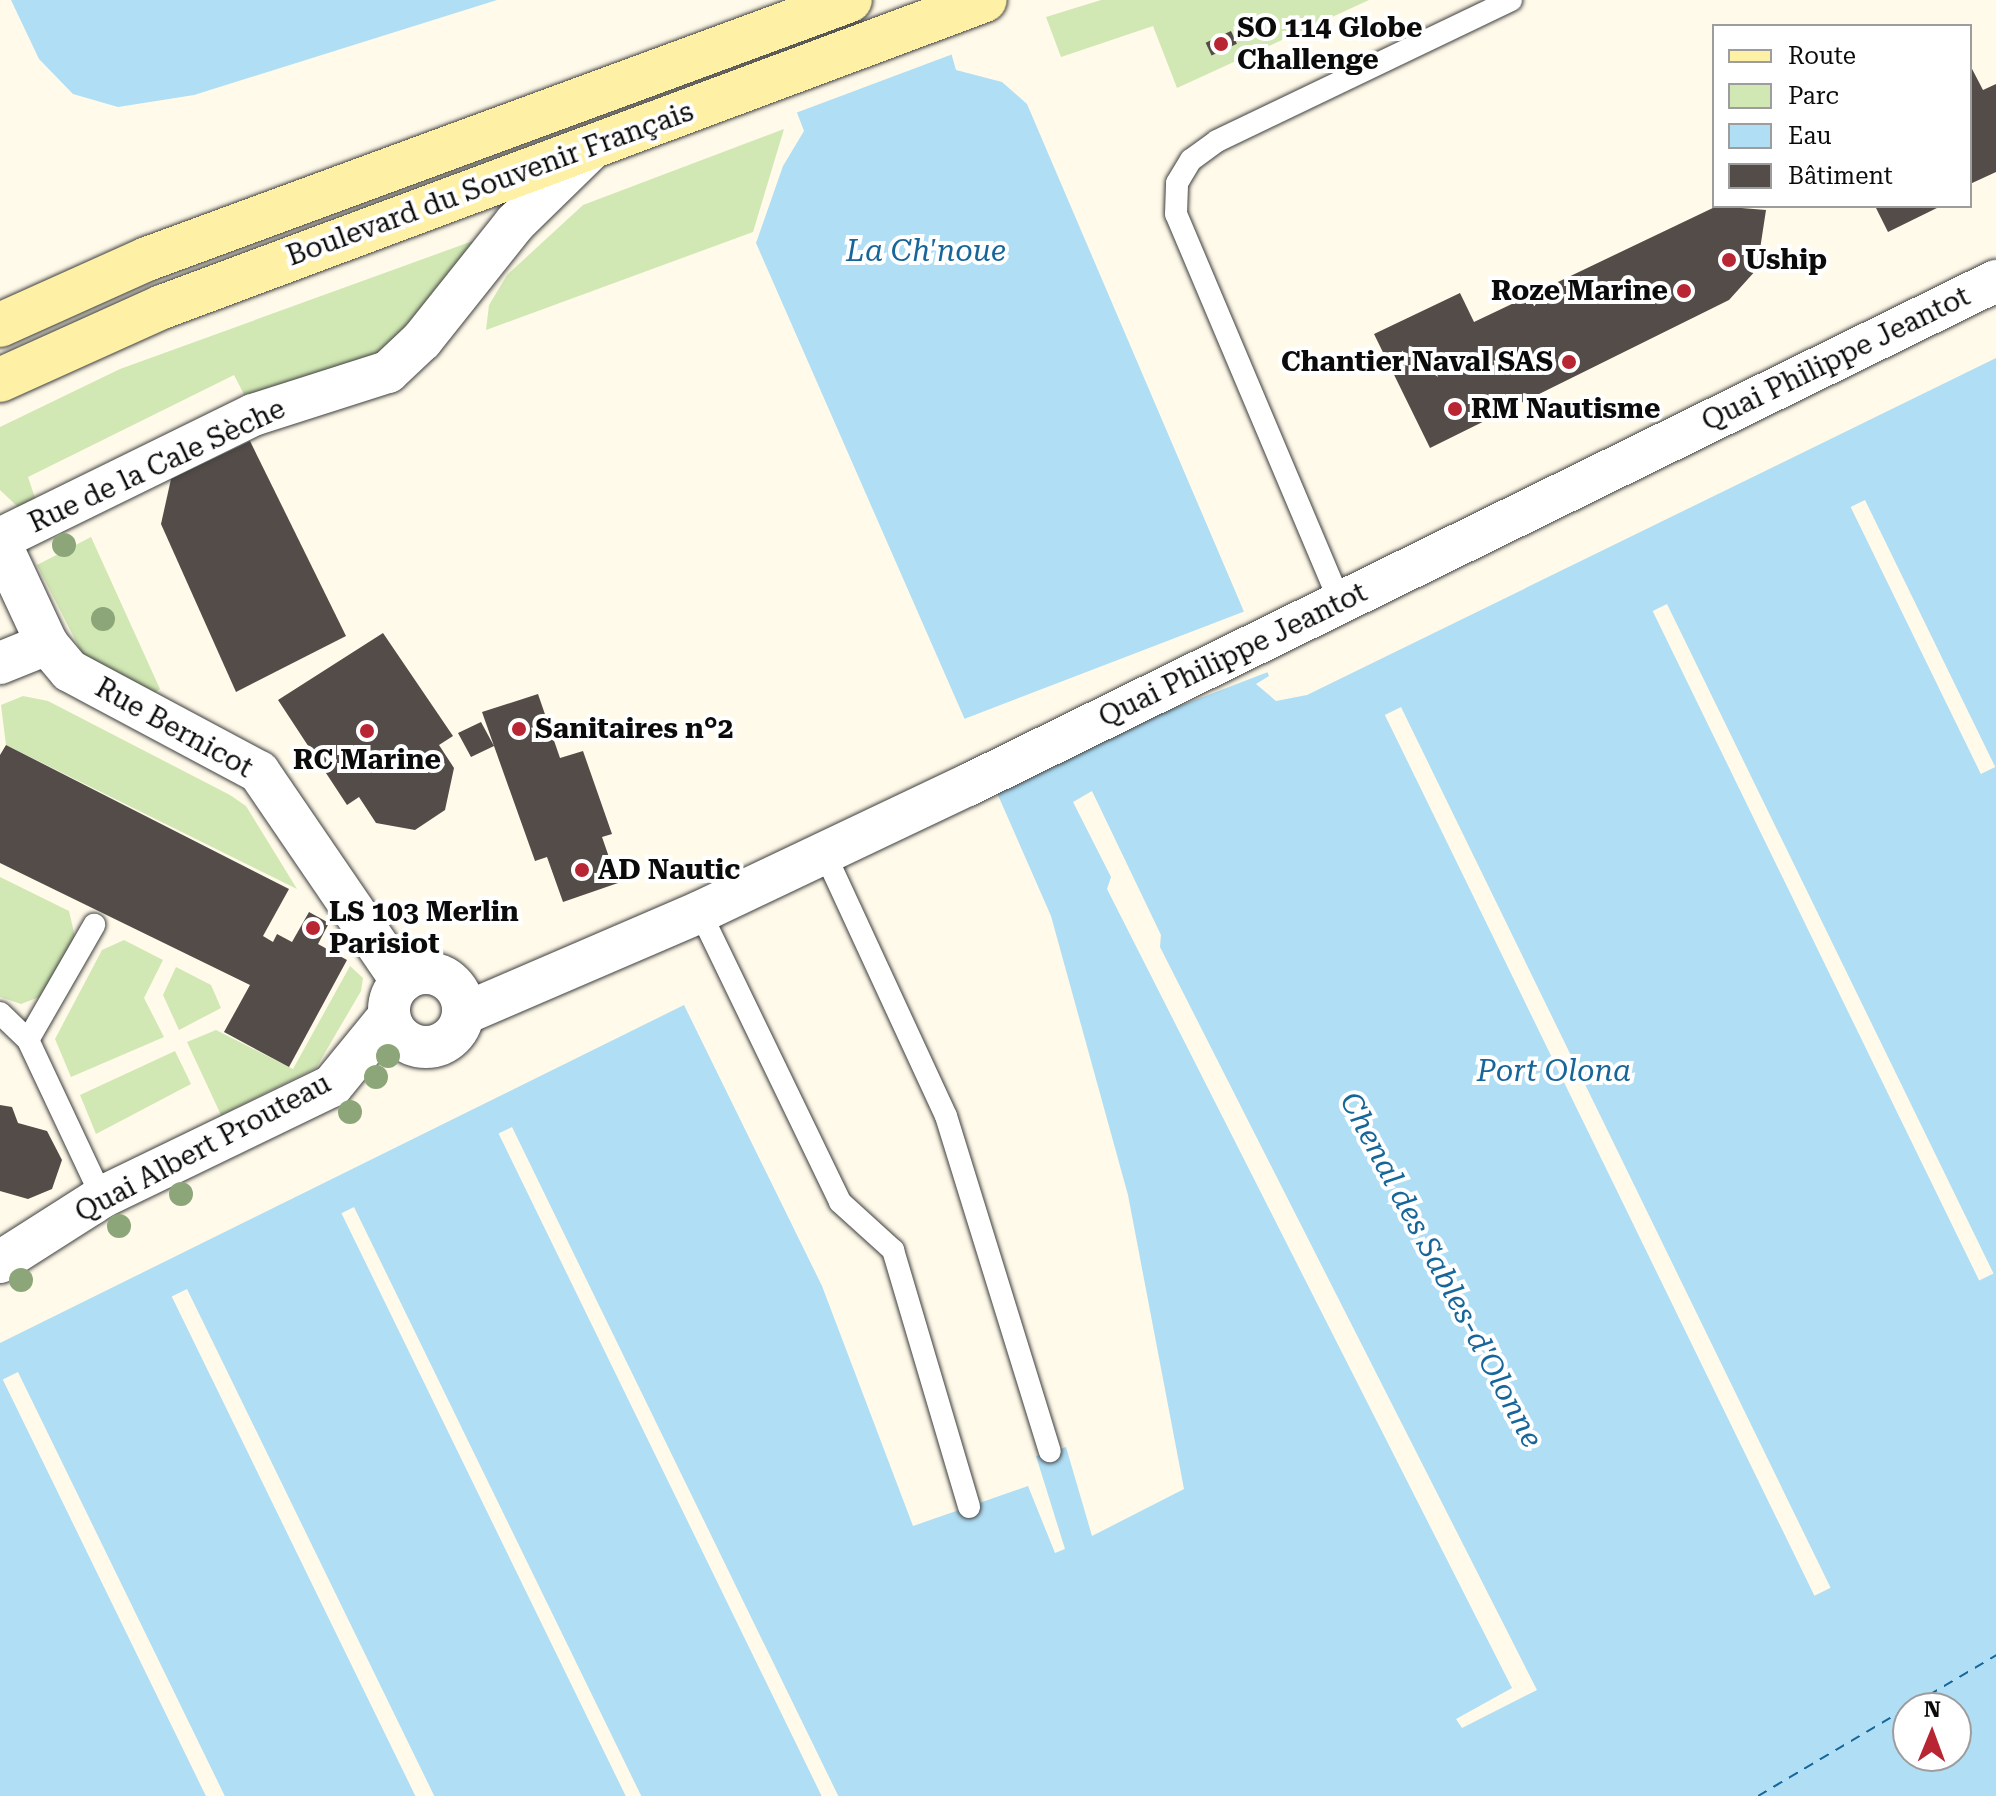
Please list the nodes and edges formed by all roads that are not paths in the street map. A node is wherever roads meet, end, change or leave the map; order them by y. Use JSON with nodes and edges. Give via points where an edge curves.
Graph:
{"nodes":[{"id":1,"x":850,"y":0,"type":"edge"},
{"id":2,"x":985,"y":0,"type":"edge"},
{"id":3,"x":1511,"y":0,"type":"edge"},
{"id":4,"x":594,"y":146,"type":"junction"},
{"id":5,"x":1996,"y":281,"type":"edge"},
{"id":6,"x":0,"y":325,"type":"edge"},
{"id":7,"x":0,"y":380,"type":"edge"},
{"id":8,"x":0,"y":541,"type":"edge"},
{"id":9,"x":1340,"y":602,"type":"junction"},
{"id":10,"x":47,"y":644,"type":"junction"},
{"id":11,"x":0,"y":663,"type":"edge"},
{"id":12,"x":824,"y":852,"type":"junction"},
{"id":13,"x":700,"y":912,"type":"junction"},
{"id":14,"x":94,"y":925,"type":"dead end"},
{"id":15,"x":396,"y":999,"type":"junction"},
{"id":16,"x":0,"y":1013,"type":"edge"},
{"id":17,"x":463,"y":1014,"type":"junction"},
{"id":18,"x":28,"y":1040,"type":"junction"},
{"id":19,"x":102,"y":1197,"type":"junction"},
{"id":20,"x":0,"y":1262,"type":"edge"},
{"id":21,"x":1050,"y":1451,"type":"dead end"},
{"id":22,"x":969,"y":1507,"type":"dead end"}],
"edges":[{"from":1,"to":6,"type":"main road","name":"Boulevard du Souvenir Français","via":[[147,259]]},
{"from":2,"to":4,"type":"main road","name":"Boulevard du Souvenir Français"},
{"from":3,"to":9,"type":"lane","via":[[1217,141],[1191,160],[1177,183],[1176,214]]},
{"from":4,"to":7,"type":"main road","name":"Boulevard du Souvenir Français","via":[[162,307]]},
{"from":4,"to":8,"type":"street","name":"Rue de la Cale Sèche","via":[[515,223],[422,340],[388,372],[253,415]]},
{"from":5,"to":9,"type":"street","name":"Quai Philippe Jeantot"},
{"from":8,"to":10,"type":"street","name":"Rue Bernicot"},
{"from":9,"to":12,"type":"street","name":"Quai Philippe Jeantot"},
{"from":10,"to":11,"type":"street"},
{"from":10,"to":15,"type":"street","name":"Rue Bernicot","via":[[70,671],[259,772]]},
{"from":12,"to":13,"type":"street","name":"Quai Philippe Jeantot"},
{"from":12,"to":21,"type":"lane","via":[[946,1116]]},
{"from":13,"to":17,"type":"street","name":"Quai Philippe Jeantot"},
{"from":13,"to":22,"type":"lane","via":[[840,1202],[893,1250]]},
{"from":14,"to":18,"type":"lane"},
{"from":15,"to":17,"type":"street","via":[[437,975],[457,990]]},
{"from":15,"to":17,"type":"street","via":[[401,1038],[424,1047],[448,1039]]},
{"from":15,"to":19,"type":"street","name":"Quai Albert Prouteau","via":[[332,1086]]},
{"from":16,"to":18,"type":"lane"},
{"from":18,"to":19,"type":"lane"},
{"from":19,"to":20,"type":"street","name":"Quai Albert Prouteau"}]}
